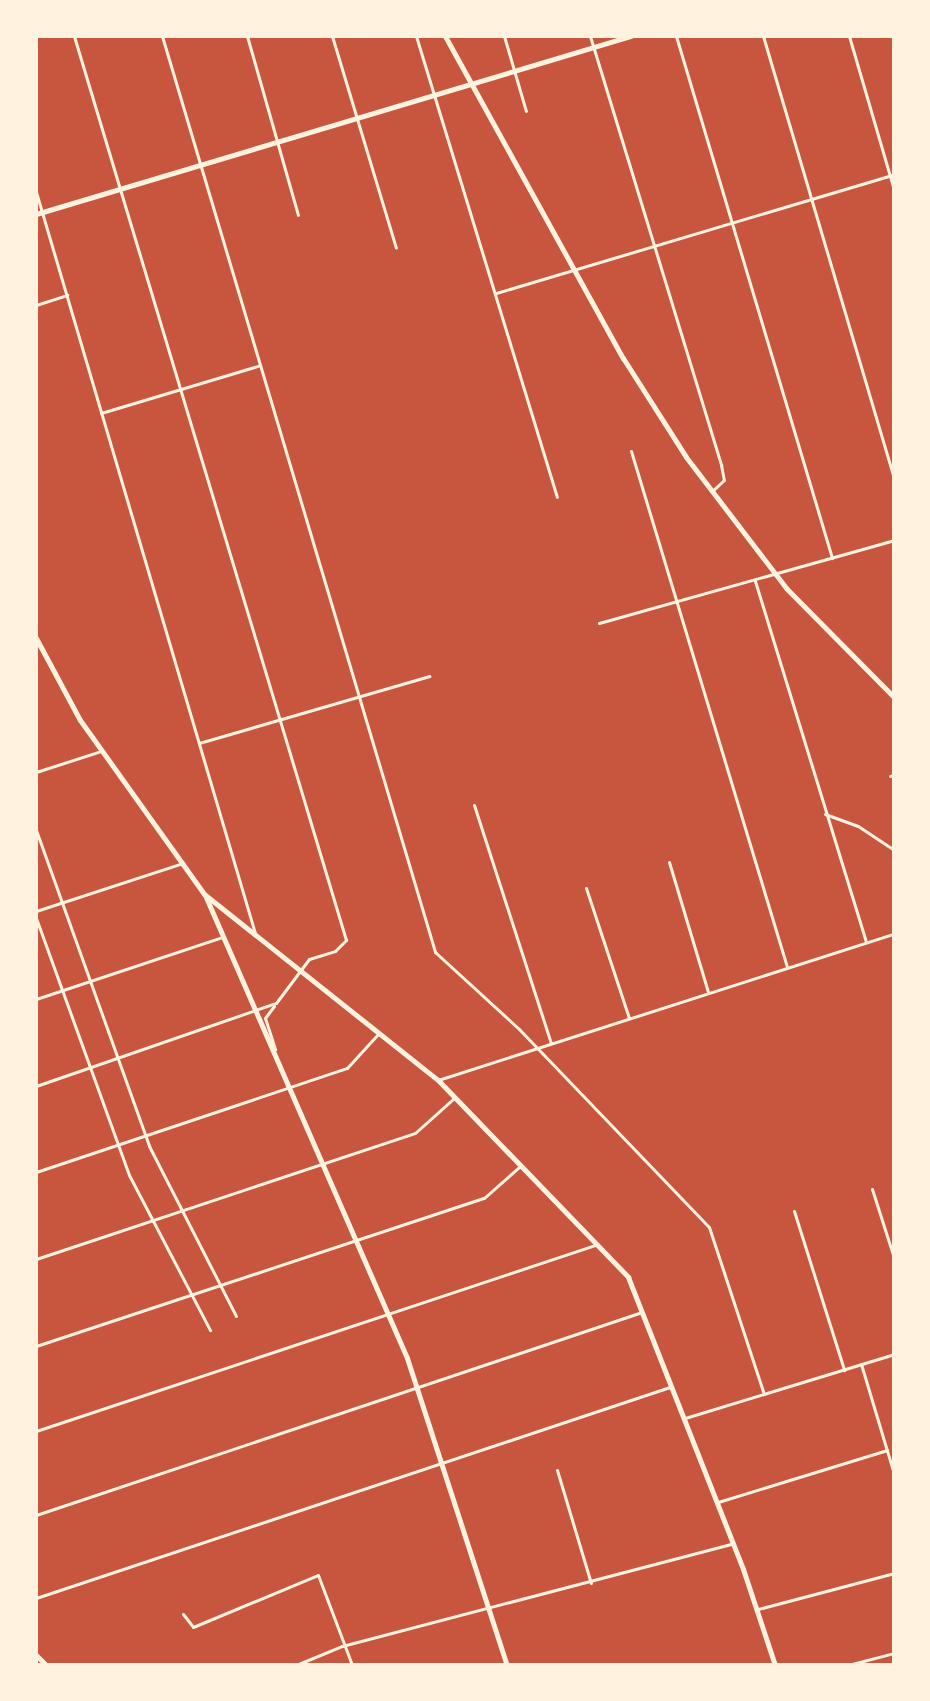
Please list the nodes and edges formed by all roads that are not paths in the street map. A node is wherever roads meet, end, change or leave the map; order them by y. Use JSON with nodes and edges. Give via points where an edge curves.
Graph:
{"nodes":[{"id":1,"x":74,"y":36,"type":"edge"},
{"id":2,"x":162,"y":36,"type":"edge"},
{"id":3,"x":247,"y":36,"type":"edge"},
{"id":4,"x":332,"y":36,"type":"edge"},
{"id":5,"x":416,"y":36,"type":"edge"},
{"id":6,"x":445,"y":36,"type":"edge"},
{"id":7,"x":504,"y":36,"type":"edge"},
{"id":8,"x":590,"y":36,"type":"edge"},
{"id":9,"x":631,"y":36,"type":"edge"},
{"id":10,"x":676,"y":36,"type":"edge"},
{"id":11,"x":763,"y":36,"type":"edge"},
{"id":12,"x":849,"y":36,"type":"edge"},
{"id":13,"x":593,"y":47,"type":"junction"},
{"id":14,"x":514,"y":70,"type":"junction"},
{"id":15,"x":470,"y":83,"type":"junction"},
{"id":16,"x":435,"y":93,"type":"junction"},
{"id":17,"x":526,"y":111,"type":"dead end"},
{"id":18,"x":355,"y":116,"type":"junction"},
{"id":19,"x":279,"y":142,"type":"junction"},
{"id":20,"x":200,"y":166,"type":"junction"},
{"id":21,"x":892,"y":174,"type":"edge"},
{"id":22,"x":122,"y":189,"type":"junction"},
{"id":23,"x":894,"y":190,"type":"edge"},
{"id":24,"x":36,"y":192,"type":"edge"},
{"id":25,"x":810,"y":199,"type":"junction"},
{"id":26,"x":39,"y":213,"type":"edge"},
{"id":27,"x":298,"y":215,"type":"dead end"},
{"id":28,"x":730,"y":223,"type":"junction"},
{"id":29,"x":653,"y":246,"type":"junction"},
{"id":30,"x":396,"y":248,"type":"dead end"},
{"id":31,"x":576,"y":269,"type":"junction"},
{"id":32,"x":496,"y":293,"type":"junction"},
{"id":33,"x":68,"y":295,"type":"junction"},
{"id":34,"x":36,"y":305,"type":"edge"},
{"id":35,"x":258,"y":366,"type":"junction"},
{"id":36,"x":180,"y":389,"type":"junction"},
{"id":37,"x":101,"y":413,"type":"junction"},
{"id":38,"x":631,"y":451,"type":"dead end"},
{"id":39,"x":894,"y":477,"type":"edge"},
{"id":40,"x":711,"y":492,"type":"junction"},
{"id":41,"x":557,"y":497,"type":"dead end"},
{"id":42,"x":894,"y":540,"type":"edge"},
{"id":43,"x":832,"y":558,"type":"junction"},
{"id":44,"x":774,"y":575,"type":"junction"},
{"id":45,"x":755,"y":581,"type":"junction"},
{"id":46,"x":674,"y":601,"type":"junction"},
{"id":47,"x":599,"y":623,"type":"dead end"},
{"id":48,"x":36,"y":638,"type":"edge"},
{"id":49,"x":429,"y":676,"type":"dead end"},
{"id":50,"x":358,"y":697,"type":"junction"},
{"id":51,"x":894,"y":697,"type":"edge"},
{"id":52,"x":278,"y":720,"type":"junction"},
{"id":53,"x":199,"y":743,"type":"junction"},
{"id":54,"x":102,"y":750,"type":"junction"},
{"id":55,"x":36,"y":772,"type":"edge"},
{"id":56,"x":474,"y":805,"type":"dead end"},
{"id":57,"x":825,"y":814,"type":"junction"},
{"id":58,"x":36,"y":830,"type":"edge"},
{"id":59,"x":894,"y":850,"type":"edge"},
{"id":60,"x":669,"y":862,"type":"dead end"},
{"id":61,"x":183,"y":863,"type":"junction"},
{"id":62,"x":586,"y":888,"type":"dead end"},
{"id":63,"x":204,"y":894,"type":"junction"},
{"id":64,"x":62,"y":904,"type":"junction"},
{"id":65,"x":36,"y":911,"type":"edge"},
{"id":66,"x":36,"y":918,"type":"edge"},
{"id":67,"x":255,"y":933,"type":"junction"},
{"id":68,"x":894,"y":934,"type":"edge"},
{"id":69,"x":222,"y":937,"type":"junction"},
{"id":70,"x":866,"y":942,"type":"junction"},
{"id":71,"x":787,"y":967,"type":"junction"},
{"id":72,"x":301,"y":969,"type":"junction"},
{"id":73,"x":90,"y":981,"type":"junction"},
{"id":74,"x":62,"y":990,"type":"junction"},
{"id":75,"x":708,"y":992,"type":"junction"},
{"id":76,"x":36,"y":999,"type":"edge"},
{"id":77,"x":276,"y":1003,"type":"junction"},
{"id":78,"x":254,"y":1011,"type":"junction"},
{"id":79,"x":629,"y":1018,"type":"junction"},
{"id":80,"x":380,"y":1032,"type":"junction"},
{"id":81,"x":551,"y":1043,"type":"junction"},
{"id":82,"x":538,"y":1047,"type":"junction"},
{"id":83,"x":276,"y":1054,"type":"junction"},
{"id":84,"x":117,"y":1060,"type":"junction"},
{"id":85,"x":91,"y":1069,"type":"junction"},
{"id":86,"x":438,"y":1080,"type":"junction"},
{"id":87,"x":36,"y":1086,"type":"edge"},
{"id":88,"x":290,"y":1088,"type":"junction"},
{"id":89,"x":455,"y":1096,"type":"junction"},
{"id":90,"x":145,"y":1134,"type":"junction"},
{"id":91,"x":117,"y":1144,"type":"junction"},
{"id":92,"x":323,"y":1164,"type":"junction"},
{"id":93,"x":522,"y":1164,"type":"junction"},
{"id":94,"x":36,"y":1172,"type":"edge"},
{"id":95,"x":872,"y":1189,"type":"dead end"},
{"id":96,"x":181,"y":1211,"type":"junction"},
{"id":97,"x":794,"y":1211,"type":"dead end"},
{"id":98,"x":151,"y":1221,"type":"junction"},
{"id":99,"x":356,"y":1239,"type":"junction"},
{"id":100,"x":599,"y":1243,"type":"junction"},
{"id":101,"x":894,"y":1258,"type":"edge"},
{"id":102,"x":36,"y":1259,"type":"edge"},
{"id":103,"x":220,"y":1284,"type":"junction"},
{"id":104,"x":190,"y":1294,"type":"junction"},
{"id":105,"x":642,"y":1312,"type":"junction"},
{"id":106,"x":388,"y":1315,"type":"junction"},
{"id":107,"x":236,"y":1316,"type":"dead end"},
{"id":108,"x":210,"y":1330,"type":"dead end"},
{"id":109,"x":36,"y":1346,"type":"edge"},
{"id":110,"x":894,"y":1354,"type":"edge"},
{"id":111,"x":861,"y":1364,"type":"junction"},
{"id":112,"x":844,"y":1370,"type":"junction"},
{"id":113,"x":671,"y":1387,"type":"junction"},
{"id":114,"x":416,"y":1388,"type":"junction"},
{"id":115,"x":764,"y":1394,"type":"junction"},
{"id":116,"x":685,"y":1418,"type":"junction"},
{"id":117,"x":36,"y":1431,"type":"edge"},
{"id":118,"x":887,"y":1450,"type":"junction"},
{"id":119,"x":443,"y":1463,"type":"junction"},
{"id":120,"x":557,"y":1470,"type":"dead end"},
{"id":121,"x":894,"y":1474,"type":"edge"},
{"id":122,"x":718,"y":1502,"type":"junction"},
{"id":123,"x":36,"y":1515,"type":"edge"},
{"id":124,"x":733,"y":1544,"type":"junction"},
{"id":125,"x":894,"y":1573,"type":"edge"},
{"id":126,"x":591,"y":1583,"type":"junction"},
{"id":127,"x":36,"y":1598,"type":"edge"},
{"id":128,"x":488,"y":1609,"type":"junction"},
{"id":129,"x":758,"y":1609,"type":"junction"},
{"id":130,"x":183,"y":1614,"type":"dead end"},
{"id":131,"x":345,"y":1645,"type":"junction"},
{"id":132,"x":894,"y":1653,"type":"edge"},
{"id":133,"x":36,"y":1655,"type":"edge"},
{"id":134,"x":46,"y":1665,"type":"edge"},
{"id":135,"x":296,"y":1665,"type":"edge"},
{"id":136,"x":352,"y":1665,"type":"edge"},
{"id":137,"x":507,"y":1665,"type":"edge"},
{"id":138,"x":775,"y":1665,"type":"edge"},
{"id":139,"x":848,"y":1665,"type":"edge"}],
"edges":[{"from":1,"to":22,"type":"street"},
{"from":2,"to":20,"type":"street"},
{"from":3,"to":19,"type":"street"},
{"from":4,"to":18,"type":"street"},
{"from":5,"to":16,"type":"street"},
{"from":6,"to":15,"type":"main road"},
{"from":7,"to":14,"type":"street"},
{"from":8,"to":13,"type":"street"},
{"from":9,"to":13,"type":"main road"},
{"from":10,"to":28,"type":"street"},
{"from":11,"to":25,"type":"street"},
{"from":12,"to":21,"type":"street"},
{"from":13,"to":14,"type":"main road"},
{"from":13,"to":29,"type":"street"},
{"from":14,"to":15,"type":"main road"},
{"from":14,"to":17,"type":"street"},
{"from":15,"to":16,"type":"main road"},
{"from":15,"to":31,"type":"main road"},
{"from":16,"to":18,"type":"main road"},
{"from":16,"to":32,"type":"street"},
{"from":18,"to":19,"type":"main road"},
{"from":18,"to":30,"type":"street"},
{"from":19,"to":20,"type":"main road"},
{"from":19,"to":27,"type":"street"},
{"from":20,"to":22,"type":"main road"},
{"from":20,"to":35,"type":"street"},
{"from":21,"to":23,"type":"street"},
{"from":21,"to":25,"type":"street"},
{"from":22,"to":26,"type":"main road"},
{"from":22,"to":36,"type":"street"},
{"from":24,"to":26,"type":"street"},
{"from":25,"to":28,"type":"street"},
{"from":25,"to":39,"type":"street"},
{"from":26,"to":33,"type":"street"},
{"from":28,"to":29,"type":"street"},
{"from":28,"to":43,"type":"street"},
{"from":29,"to":31,"type":"street"},
{"from":29,"to":40,"type":"street","via":[[721,465],[723,481]]},
{"from":31,"to":32,"type":"street"},
{"from":31,"to":40,"type":"main road","via":[[637,381]]},
{"from":32,"to":41,"type":"street"},
{"from":33,"to":34,"type":"street"},
{"from":33,"to":37,"type":"street"},
{"from":35,"to":36,"type":"street"},
{"from":35,"to":50,"type":"street"},
{"from":36,"to":37,"type":"street"},
{"from":36,"to":52,"type":"street"},
{"from":37,"to":53,"type":"street"},
{"from":38,"to":46,"type":"street"},
{"from":40,"to":44,"type":"main road"},
{"from":42,"to":43,"type":"street"},
{"from":43,"to":44,"type":"street"},
{"from":44,"to":45,"type":"street"},
{"from":44,"to":51,"type":"main road"},
{"from":45,"to":46,"type":"street"},
{"from":45,"to":57,"type":"street"},
{"from":46,"to":47,"type":"street"},
{"from":46,"to":71,"type":"street"},
{"from":48,"to":54,"type":"main road"},
{"from":49,"to":50,"type":"street"},
{"from":50,"to":52,"type":"street"},
{"from":50,"to":82,"type":"street","via":[[435,952]]},
{"from":52,"to":53,"type":"street"},
{"from":52,"to":72,"type":"street","via":[[346,940]]},
{"from":53,"to":67,"type":"street"},
{"from":54,"to":55,"type":"street"},
{"from":54,"to":61,"type":"main road"},
{"from":56,"to":81,"type":"street"},
{"from":57,"to":59,"type":"street","via":[[858,826]]},
{"from":57,"to":70,"type":"street"},
{"from":58,"to":64,"type":"street"},
{"from":60,"to":75,"type":"street"},
{"from":61,"to":63,"type":"main road"},
{"from":61,"to":64,"type":"street"},
{"from":62,"to":79,"type":"street"},
{"from":63,"to":67,"type":"main road"},
{"from":63,"to":69,"type":"main road"},
{"from":64,"to":65,"type":"street"},
{"from":64,"to":73,"type":"street"},
{"from":66,"to":74,"type":"street"},
{"from":67,"to":72,"type":"main road"},
{"from":68,"to":70,"type":"street"},
{"from":69,"to":73,"type":"street"},
{"from":69,"to":78,"type":"main road"},
{"from":70,"to":71,"type":"street"},
{"from":71,"to":75,"type":"street"},
{"from":72,"to":77,"type":"street"},
{"from":72,"to":80,"type":"main road"},
{"from":73,"to":74,"type":"street"},
{"from":73,"to":84,"type":"street"},
{"from":74,"to":76,"type":"street"},
{"from":74,"to":85,"type":"street"},
{"from":75,"to":79,"type":"street"},
{"from":77,"to":78,"type":"street"},
{"from":77,"to":83,"type":"street","via":[[265,1018]]},
{"from":78,"to":83,"type":"main road"},
{"from":78,"to":84,"type":"street"},
{"from":79,"to":81,"type":"street"},
{"from":80,"to":86,"type":"main road"},
{"from":80,"to":88,"type":"street","via":[[347,1068]]},
{"from":81,"to":82,"type":"street"},
{"from":82,"to":86,"type":"street"},
{"from":82,"to":115,"type":"street","via":[[709,1227]]},
{"from":83,"to":88,"type":"main road"},
{"from":84,"to":85,"type":"street"},
{"from":84,"to":90,"type":"street"},
{"from":85,"to":87,"type":"street"},
{"from":85,"to":91,"type":"street"},
{"from":86,"to":89,"type":"main road"},
{"from":88,"to":90,"type":"street"},
{"from":88,"to":92,"type":"main road"},
{"from":89,"to":92,"type":"street","via":[[415,1133]]},
{"from":89,"to":93,"type":"main road"},
{"from":90,"to":91,"type":"street"},
{"from":90,"to":96,"type":"street"},
{"from":91,"to":94,"type":"street"},
{"from":91,"to":98,"type":"street"},
{"from":92,"to":96,"type":"street"},
{"from":92,"to":99,"type":"main road"},
{"from":93,"to":99,"type":"street","via":[[484,1198]]},
{"from":93,"to":100,"type":"main road"},
{"from":95,"to":101,"type":"street"},
{"from":96,"to":98,"type":"street"},
{"from":96,"to":103,"type":"street"},
{"from":97,"to":112,"type":"street"},
{"from":98,"to":102,"type":"street"},
{"from":98,"to":104,"type":"street"},
{"from":99,"to":103,"type":"street"},
{"from":99,"to":106,"type":"main road"},
{"from":100,"to":105,"type":"main road","via":[[628,1277]]},
{"from":100,"to":106,"type":"street"},
{"from":103,"to":104,"type":"street"},
{"from":103,"to":107,"type":"street"},
{"from":104,"to":108,"type":"street"},
{"from":104,"to":109,"type":"street"},
{"from":105,"to":113,"type":"main road"},
{"from":105,"to":114,"type":"street"},
{"from":106,"to":114,"type":"main road"},
{"from":106,"to":117,"type":"street"},
{"from":110,"to":111,"type":"street"},
{"from":111,"to":112,"type":"street"},
{"from":111,"to":118,"type":"street"},
{"from":112,"to":115,"type":"street"},
{"from":113,"to":116,"type":"main road"},
{"from":113,"to":119,"type":"street"},
{"from":114,"to":119,"type":"main road"},
{"from":114,"to":123,"type":"street"},
{"from":115,"to":116,"type":"street"},
{"from":116,"to":122,"type":"main road"},
{"from":118,"to":121,"type":"street"},
{"from":118,"to":122,"type":"street"},
{"from":119,"to":127,"type":"street"},
{"from":119,"to":128,"type":"main road"},
{"from":120,"to":126,"type":"street"},
{"from":122,"to":124,"type":"main road"},
{"from":124,"to":126,"type":"street"},
{"from":124,"to":129,"type":"main road"},
{"from":125,"to":129,"type":"street"},
{"from":126,"to":128,"type":"street"},
{"from":128,"to":131,"type":"street"},
{"from":128,"to":137,"type":"main road"},
{"from":129,"to":138,"type":"main road"},
{"from":130,"to":131,"type":"street","via":[[193,1627],[318,1575]]},
{"from":131,"to":135,"type":"street"},
{"from":131,"to":136,"type":"street"},
{"from":132,"to":139,"type":"street"},
{"from":133,"to":134,"type":"main road"}]}
